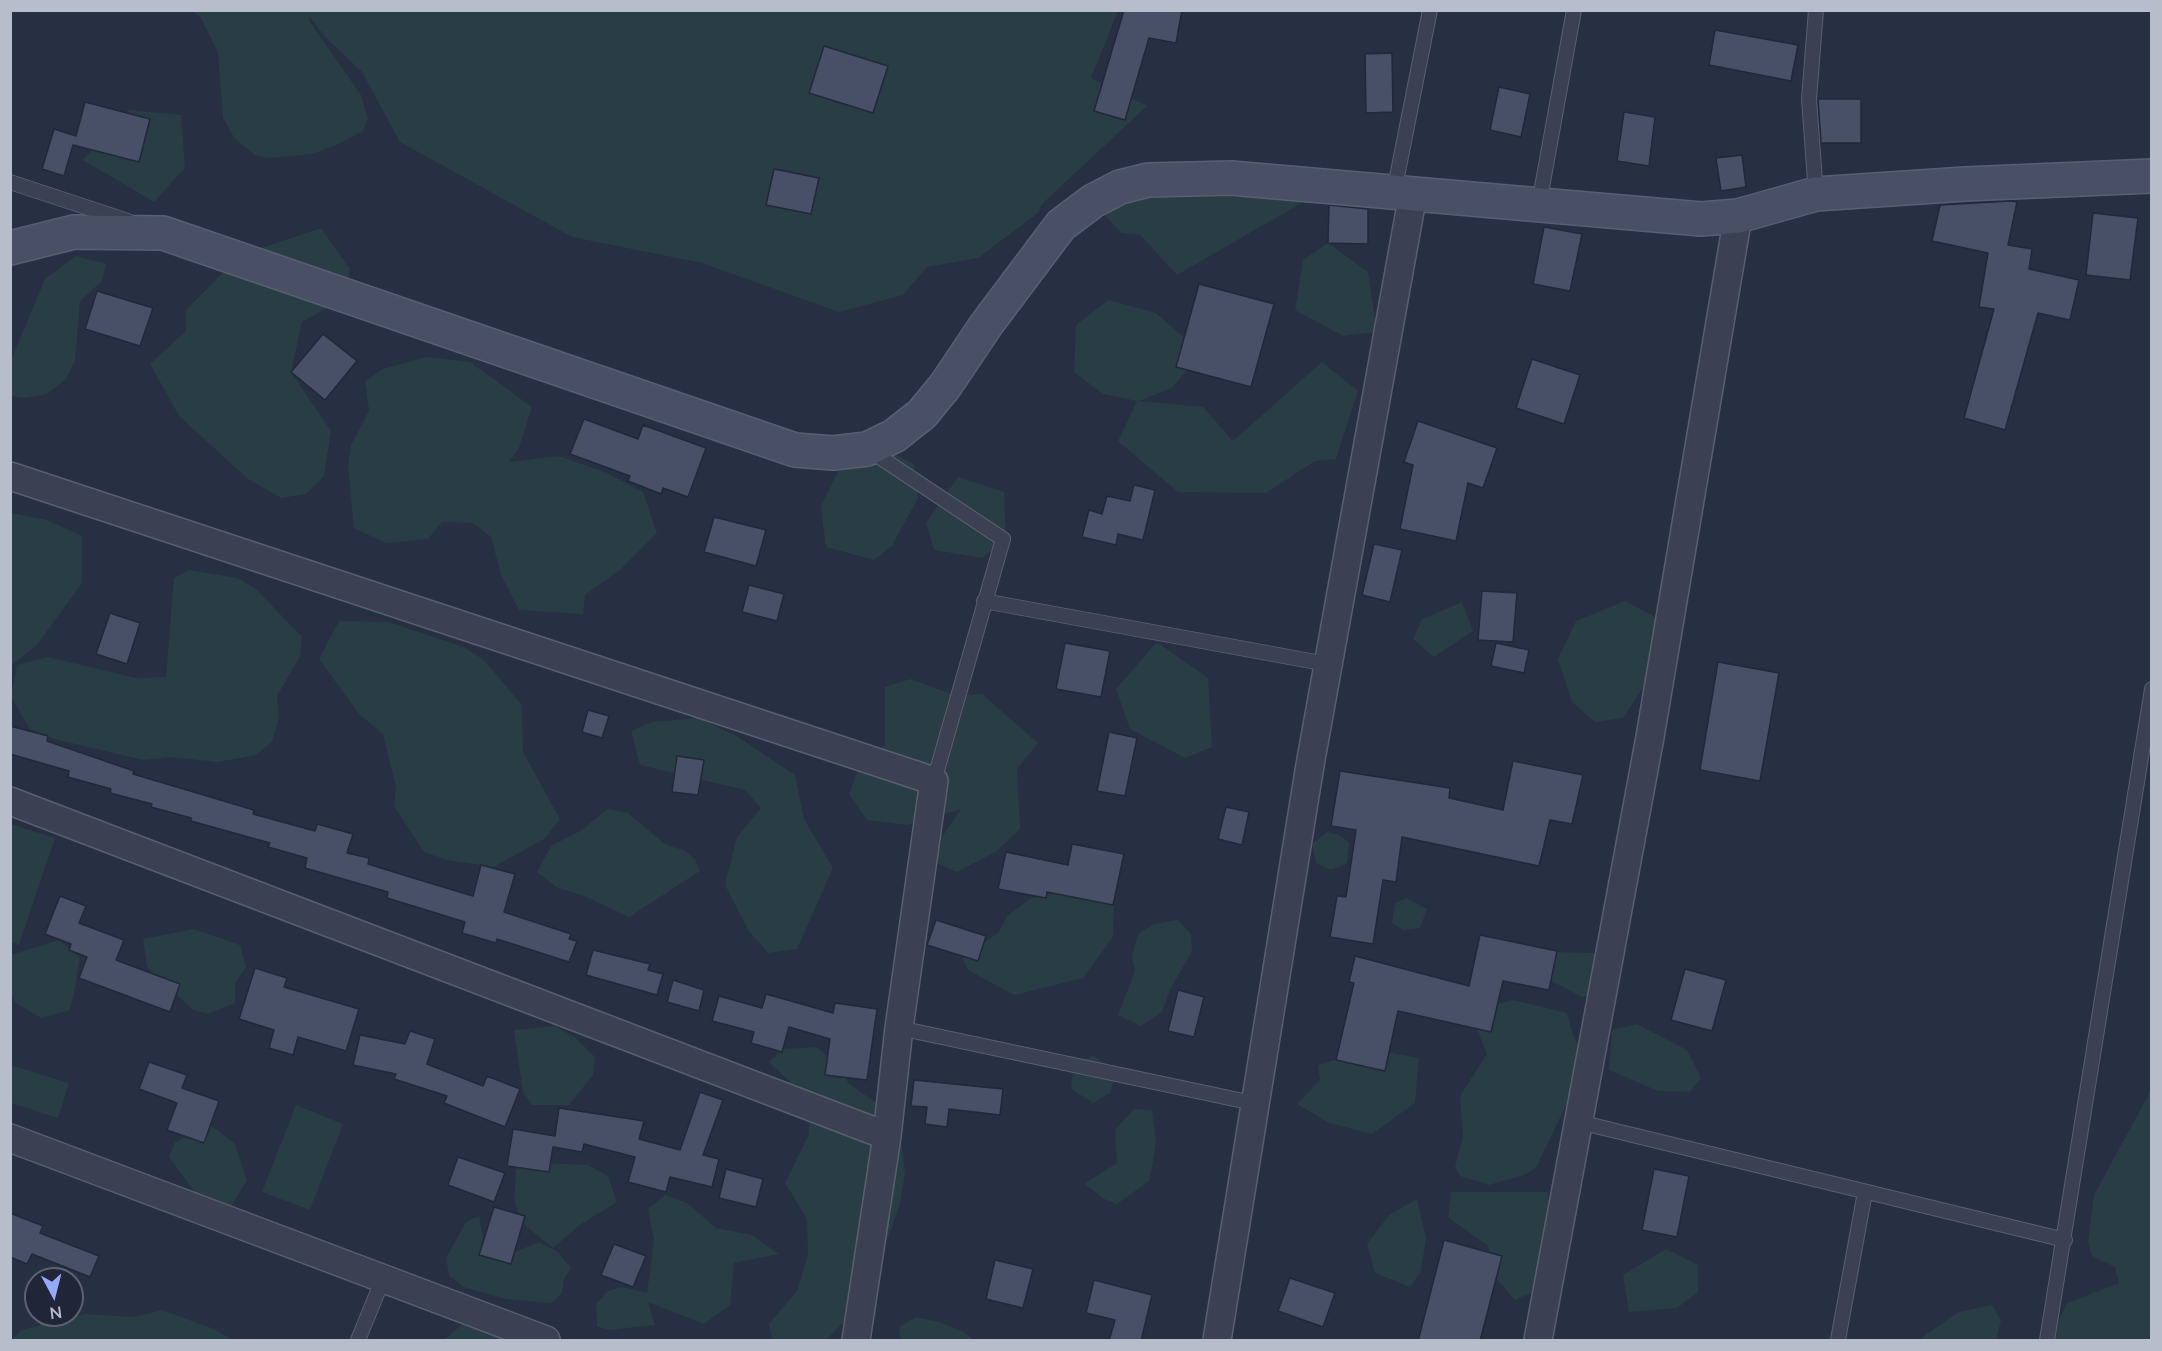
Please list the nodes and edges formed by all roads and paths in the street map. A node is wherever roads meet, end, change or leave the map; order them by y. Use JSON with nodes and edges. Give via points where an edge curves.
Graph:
{"nodes":[{"id":1,"x":1430,"y":10,"type":"edge"},
{"id":2,"x":1574,"y":10,"type":"edge"},
{"id":3,"x":1816,"y":10,"type":"edge"},
{"id":4,"x":2151,"y":176,"type":"edge"},
{"id":5,"x":10,"y":182,"type":"edge"},
{"id":6,"x":1403,"y":193,"type":"junction"},
{"id":7,"x":1816,"y":194,"type":"junction"},
{"id":8,"x":1539,"y":204,"type":"junction"},
{"id":9,"x":1738,"y":216,"type":"junction"},
{"id":10,"x":163,"y":234,"type":"junction"},
{"id":11,"x":10,"y":248,"type":"edge"},
{"id":12,"x":867,"y":449,"type":"junction"},
{"id":13,"x":10,"y":477,"type":"edge"},
{"id":14,"x":984,"y":601,"type":"junction"},
{"id":15,"x":1327,"y":664,"type":"junction"},
{"id":16,"x":2151,"y":689,"type":"edge"},
{"id":17,"x":934,"y":781,"type":"junction"},
{"id":18,"x":10,"y":801,"type":"edge"},
{"id":19,"x":899,"y":1028,"type":"junction"},
{"id":20,"x":1253,"y":1103,"type":"junction"},
{"id":21,"x":1579,"y":1122,"type":"junction"},
{"id":22,"x":887,"y":1136,"type":"junction"},
{"id":23,"x":10,"y":1138,"type":"edge"},
{"id":24,"x":1865,"y":1192,"type":"junction"},
{"id":25,"x":2065,"y":1240,"type":"junction"},
{"id":26,"x":383,"y":1279,"type":"junction"},
{"id":27,"x":358,"y":1341,"type":"edge"},
{"id":28,"x":546,"y":1341,"type":"edge"},
{"id":29,"x":856,"y":1341,"type":"edge"},
{"id":30,"x":1217,"y":1341,"type":"edge"},
{"id":31,"x":1538,"y":1341,"type":"edge"},
{"id":32,"x":1838,"y":1341,"type":"edge"},
{"id":33,"x":2047,"y":1341,"type":"edge"}],
"edges":[{"from":1,"to":6,"type":"lane"},
{"from":2,"to":8,"type":"lane"},
{"from":3,"to":7,"type":"lane","via":[[1809,99]]},
{"from":4,"to":7,"type":"main road"},
{"from":5,"to":10,"type":"lane"},
{"from":6,"to":8,"type":"main road"},
{"from":6,"to":12,"type":"main road","via":[[1231,178],[1148,180],[1120,187],[1061,225],[922,414],[894,436]]},
{"from":6,"to":15,"type":"street"},
{"from":7,"to":9,"type":"main road"},
{"from":8,"to":9,"type":"main road","via":[[1701,219]]},
{"from":9,"to":21,"type":"street","via":[[1650,737]]},
{"from":10,"to":11,"type":"main road","via":[[75,232]]},
{"from":10,"to":12,"type":"main road","via":[[795,450],[833,453]]},
{"from":12,"to":14,"type":"lane","via":[[1003,539]]},
{"from":13,"to":17,"type":"street"},
{"from":14,"to":15,"type":"lane"},
{"from":14,"to":17,"type":"lane"},
{"from":15,"to":20,"type":"street"},
{"from":16,"to":25,"type":"lane"},
{"from":17,"to":19,"type":"street"},
{"from":18,"to":22,"type":"street"},
{"from":19,"to":20,"type":"lane"},
{"from":19,"to":22,"type":"street"},
{"from":20,"to":30,"type":"street"},
{"from":21,"to":24,"type":"lane"},
{"from":21,"to":31,"type":"street"},
{"from":22,"to":29,"type":"street"},
{"from":23,"to":26,"type":"street"},
{"from":24,"to":25,"type":"lane"},
{"from":24,"to":32,"type":"lane"},
{"from":25,"to":33,"type":"lane"},
{"from":26,"to":27,"type":"lane"},
{"from":26,"to":28,"type":"street"}]}
